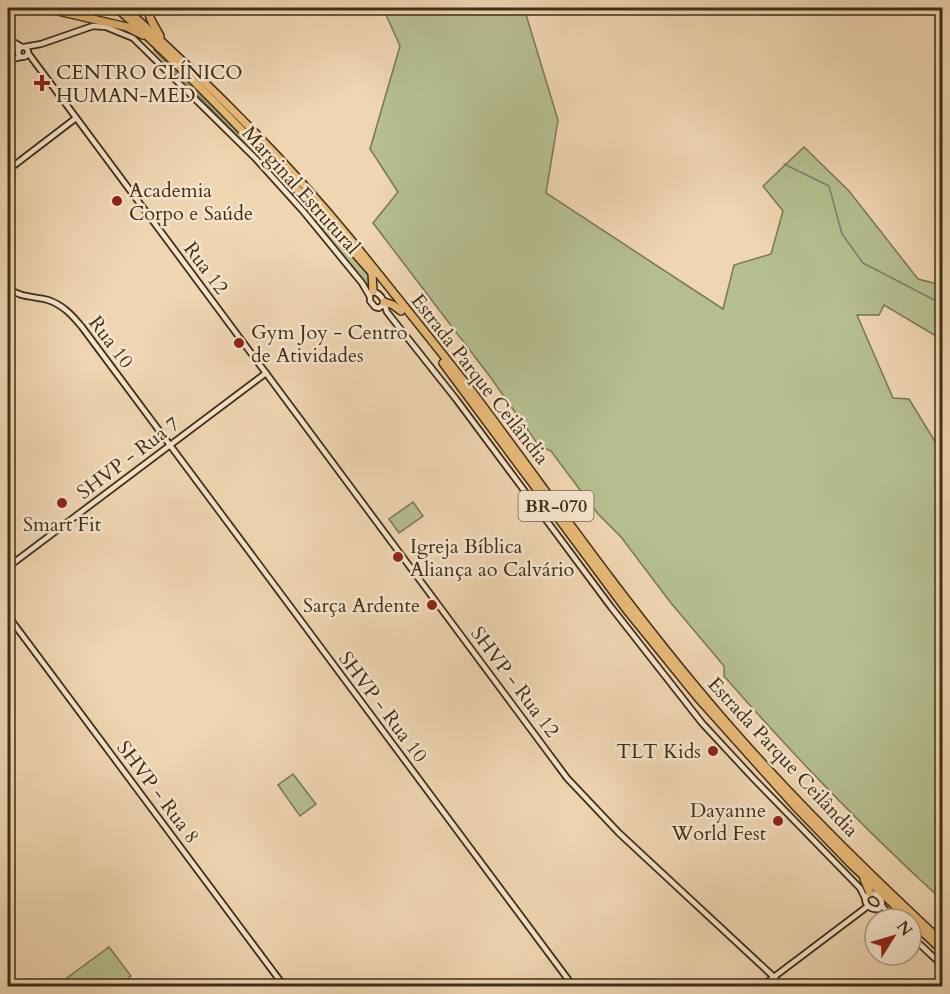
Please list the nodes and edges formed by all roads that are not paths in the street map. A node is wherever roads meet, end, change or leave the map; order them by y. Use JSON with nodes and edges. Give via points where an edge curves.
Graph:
{"nodes":[{"id":1,"x":45,"y":8,"type":"edge"},
{"id":2,"x":67,"y":8,"type":"edge"},
{"id":3,"x":100,"y":8,"type":"edge"},
{"id":4,"x":117,"y":8,"type":"edge"},
{"id":5,"x":125,"y":8,"type":"edge"},
{"id":6,"x":147,"y":8,"type":"edge"},
{"id":7,"x":8,"y":39,"type":"edge"},
{"id":8,"x":155,"y":42,"type":"junction"},
{"id":9,"x":164,"y":44,"type":"junction"},
{"id":10,"x":8,"y":45,"type":"edge"},
{"id":11,"x":34,"y":46,"type":"junction"},
{"id":12,"x":28,"y":52,"type":"junction"},
{"id":13,"x":20,"y":53,"type":"junction"},
{"id":14,"x":8,"y":60,"type":"edge"},
{"id":15,"x":36,"y":65,"type":"junction"},
{"id":16,"x":76,"y":118,"type":"junction"},
{"id":17,"x":8,"y":170,"type":"edge"},
{"id":18,"x":373,"y":276,"type":"junction"},
{"id":19,"x":365,"y":287,"type":"junction"},
{"id":20,"x":8,"y":288,"type":"edge"},
{"id":21,"x":371,"y":293,"type":"junction"},
{"id":22,"x":383,"y":305,"type":"junction"},
{"id":23,"x":399,"y":309,"type":"junction"},
{"id":24,"x":387,"y":312,"type":"junction"},
{"id":25,"x":266,"y":373,"type":"junction"},
{"id":26,"x":170,"y":446,"type":"junction"},
{"id":27,"x":8,"y":567,"type":"edge"},
{"id":28,"x":8,"y":616,"type":"edge"},
{"id":29,"x":851,"y":864,"type":"junction"},
{"id":30,"x":866,"y":893,"type":"junction"},
{"id":31,"x":868,"y":906,"type":"junction"},
{"id":32,"x":881,"y":907,"type":"junction"},
{"id":33,"x":894,"y":907,"type":"edge"},
{"id":34,"x":896,"y":907,"type":"edge"},
{"id":35,"x":923,"y":932,"type":"edge"},
{"id":36,"x":942,"y":942,"type":"edge"},
{"id":37,"x":923,"y":947,"type":"edge"},
{"id":38,"x":942,"y":950,"type":"edge"},
{"id":39,"x":942,"y":965,"type":"edge"},
{"id":40,"x":775,"y":978,"type":"junction"},
{"id":41,"x":284,"y":987,"type":"edge"},
{"id":42,"x":573,"y":987,"type":"edge"},
{"id":43,"x":762,"y":987,"type":"edge"}],
"edges":[{"from":1,"to":8,"type":"highway","via":[[127,27]]},
{"from":2,"to":3,"type":"highway","via":[[89,13]]},
{"from":4,"to":8,"type":"highway","name":"Estrada Parque Ceilândia","number":"BR-070"},
{"from":5,"to":9,"type":"highway","name":"Estrada Parque Ceilândia","number":"BR-070"},
{"from":6,"to":9,"type":"highway"},
{"from":7,"to":13,"type":"street"},
{"from":8,"to":18,"type":"highway","name":"Estrada Parque Ceilândia","number":"BR-070","via":[[269,157]]},
{"from":9,"to":36,"type":"highway","name":"Estrada Parque Ceilândia","number":"BR-070","via":[[250,128],[350,239],[692,683],[850,855]]},
{"from":10,"to":13,"type":"street"},
{"from":11,"to":12,"type":"street","name":"Marginal Estrutural"},
{"from":11,"to":13,"type":"street","name":"Marginal Estrutural"},
{"from":11,"to":19,"type":"street","name":"Marginal Estrutural","via":[[93,26],[120,32],[139,42],[256,159]]},
{"from":12,"to":13,"type":"street"},
{"from":12,"to":15,"type":"street"},
{"from":13,"to":14,"type":"street"},
{"from":13,"to":15,"type":"street"},
{"from":15,"to":16,"type":"street","name":"Rua 12"},
{"from":16,"to":17,"type":"street"},
{"from":16,"to":25,"type":"street","name":"Rua 12"},
{"from":18,"to":19,"type":"street","via":[[371,285]]},
{"from":18,"to":21,"type":"highway"},
{"from":18,"to":23,"type":"highway","name":"Estrada Parque Ceilândia","number":"BR-070"},
{"from":19,"to":21,"type":"street","name":"Marginal Estrutural"},
{"from":20,"to":26,"type":"street","name":"Rua 10","via":[[66,309]]},
{"from":21,"to":22,"type":"street","via":[[379,294]]},
{"from":21,"to":22,"type":"street","via":[[371,303]]},
{"from":22,"to":23,"type":"highway"},
{"from":22,"to":24,"type":"street"},
{"from":23,"to":24,"type":"street","via":[[393,306]]},
{"from":23,"to":29,"type":"highway","name":"Estrada Parque Ceilândia","number":"BR-070","via":[[654,645],[765,774]]},
{"from":24,"to":30,"type":"street","via":[[702,723]]},
{"from":25,"to":26,"type":"street","name":"SHVP - Rua 7"},
{"from":25,"to":40,"type":"street","name":"SHVP - Rua 12","via":[[567,778]]},
{"from":26,"to":27,"type":"street","name":"SHVP - Rua 7"},
{"from":26,"to":42,"type":"street","name":"SHVP - Rua 10"},
{"from":28,"to":41,"type":"street","name":"SHVP - Rua 8"},
{"from":29,"to":30,"type":"highway","via":[[866,882]]},
{"from":29,"to":34,"type":"highway","name":"Estrada Parque Ceilândia","number":"BR-070"},
{"from":30,"to":31,"type":"street"},
{"from":30,"to":32,"type":"street","via":[[880,897]]},
{"from":31,"to":32,"type":"street"},
{"from":31,"to":40,"type":"street"},
{"from":32,"to":33,"type":"highway"},
{"from":35,"to":38,"type":"highway","name":"Estrada Parque Ceilândia","number":"BR-070"},
{"from":37,"to":39,"type":"street"},
{"from":40,"to":43,"type":"street"}]}
